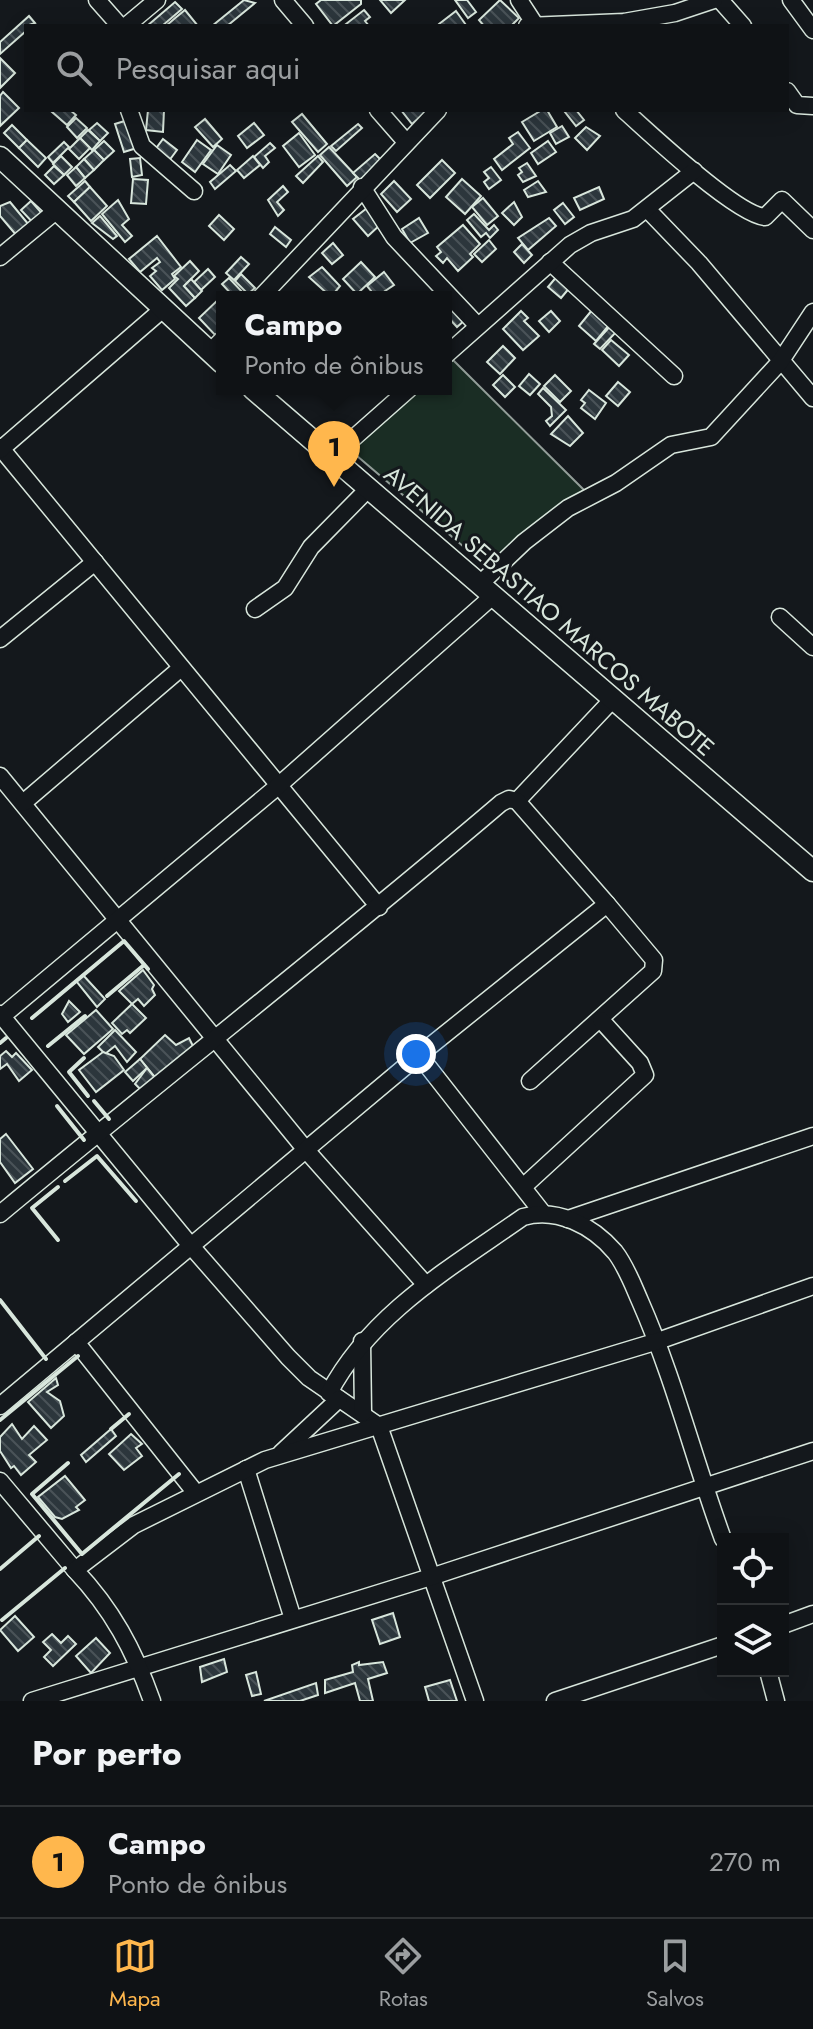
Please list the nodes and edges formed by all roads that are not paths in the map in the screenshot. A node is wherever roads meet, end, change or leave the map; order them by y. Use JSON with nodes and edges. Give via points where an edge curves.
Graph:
{"nodes":[{"id":1,"x":97,"y":0,"type":"edge"},
{"id":2,"x":157,"y":0,"type":"edge"},
{"id":3,"x":283,"y":0,"type":"edge"},
{"id":4,"x":519,"y":0,"type":"edge"},
{"id":5,"x":717,"y":0,"type":"edge"},
{"id":6,"x":791,"y":0,"type":"edge"},
{"id":7,"x":121,"y":24,"type":"edge"},
{"id":8,"x":126,"y":24,"type":"edge"},
{"id":9,"x":303,"y":24,"type":"edge"},
{"id":10,"x":530,"y":24,"type":"edge"},
{"id":11,"x":588,"y":24,"type":"edge"},
{"id":12,"x":741,"y":24,"type":"edge"},
{"id":13,"x":812,"y":24,"type":"edge"},
{"id":14,"x":789,"y":94,"type":"edge"},
{"id":15,"x":813,"y":106,"type":"edge"},
{"id":16,"x":130,"y":112,"type":"edge"},
{"id":17,"x":380,"y":112,"type":"edge"},
{"id":18,"x":436,"y":112,"type":"edge"},
{"id":19,"x":626,"y":112,"type":"edge"},
{"id":20,"x":406,"y":142,"type":"junction"},
{"id":21,"x":0,"y":157,"type":"edge"},
{"id":22,"x":694,"y":171,"type":"junction"},
{"id":23,"x":362,"y":187,"type":"junction"},
{"id":24,"x":194,"y":191,"type":"dead end"},
{"id":25,"x":647,"y":209,"type":"junction"},
{"id":26,"x":57,"y":210,"type":"junction"},
{"id":27,"x":813,"y":230,"type":"edge"},
{"id":28,"x":0,"y":257,"type":"edge"},
{"id":29,"x":550,"y":262,"type":"junction"},
{"id":30,"x":267,"y":291,"type":"edge"},
{"id":31,"x":445,"y":291,"type":"edge"},
{"id":32,"x":452,"y":298,"type":"edge"},
{"id":33,"x":163,"y":309,"type":"junction"},
{"id":34,"x":813,"y":312,"type":"edge"},
{"id":35,"x":477,"y":325,"type":"junction"},
{"id":36,"x":452,"y":349,"type":"edge"},
{"id":37,"x":216,"y":350,"type":"edge"},
{"id":38,"x":780,"y":362,"type":"junction"},
{"id":39,"x":674,"y":376,"type":"dead end"},
{"id":40,"x":260,"y":395,"type":"edge"},
{"id":41,"x":402,"y":395,"type":"edge"},
{"id":42,"x":813,"y":398,"type":"edge"},
{"id":43,"x":1,"y":449,"type":"edge"},
{"id":44,"x":331,"y":458,"type":"junction"},
{"id":45,"x":368,"y":489,"type":"junction"},
{"id":46,"x":95,"y":562,"type":"junction"},
{"id":47,"x":487,"y":589,"type":"junction"},
{"id":48,"x":255,"y":609,"type":"dead end"},
{"id":49,"x":780,"y":617,"type":"dead end"},
{"id":50,"x":0,"y":639,"type":"edge"},
{"id":51,"x":813,"y":647,"type":"edge"},
{"id":52,"x":181,"y":668,"type":"junction"},
{"id":53,"x":614,"y":698,"type":"junction"},
{"id":54,"x":3,"y":785,"type":"edge"},
{"id":55,"x":278,"y":786,"type":"junction"},
{"id":56,"x":517,"y":801,"type":"junction"},
{"id":57,"x":23,"y":803,"type":"junction"},
{"id":58,"x":813,"y":871,"type":"edge"},
{"id":59,"x":607,"y":904,"type":"junction"},
{"id":60,"x":379,"y":907,"type":"junction"},
{"id":61,"x":117,"y":919,"type":"junction"},
{"id":62,"x":1,"y":1016,"type":"edge"},
{"id":63,"x":601,"y":1020,"type":"junction"},
{"id":64,"x":214,"y":1036,"type":"junction"},
{"id":65,"x":419,"y":1055,"type":"junction"},
{"id":66,"x":530,"y":1081,"type":"dead end"},
{"id":67,"x":97,"y":1133,"type":"junction"},
{"id":68,"x":813,"y":1136,"type":"edge"},
{"id":69,"x":306,"y":1150,"type":"junction"},
{"id":70,"x":523,"y":1187,"type":"junction"},
{"id":71,"x":542,"y":1212,"type":"junction"},
{"id":72,"x":0,"y":1214,"type":"edge"},
{"id":73,"x":568,"y":1219,"type":"junction"},
{"id":74,"x":191,"y":1246,"type":"junction"},
{"id":75,"x":426,"y":1285,"type":"junction"},
{"id":76,"x":813,"y":1286,"type":"edge"},
{"id":77,"x":362,"y":1341,"type":"junction"},
{"id":78,"x":658,"y":1341,"type":"junction"},
{"id":79,"x":76,"y":1342,"type":"junction"},
{"id":80,"x":334,"y":1396,"type":"junction"},
{"id":81,"x":0,"y":1406,"type":"edge"},
{"id":82,"x":363,"y":1413,"type":"junction"},
{"id":83,"x":379,"y":1426,"type":"junction"},
{"id":84,"x":813,"y":1451,"type":"edge"},
{"id":85,"x":277,"y":1457,"type":"junction"},
{"id":86,"x":246,"y":1469,"type":"junction"},
{"id":87,"x":0,"y":1481,"type":"edge"},
{"id":88,"x":705,"y":1489,"type":"junction"},
{"id":89,"x":195,"y":1492,"type":"junction"},
{"id":90,"x":721,"y":1533,"type":"edge"},
{"id":91,"x":75,"y":1570,"type":"junction"},
{"id":92,"x":434,"y":1576,"type":"junction"},
{"id":93,"x":813,"y":1614,"type":"edge"},
{"id":94,"x":293,"y":1619,"type":"junction"},
{"id":95,"x":789,"y":1623,"type":"edge"},
{"id":96,"x":717,"y":1647,"type":"edge"},
{"id":97,"x":140,"y":1666,"type":"junction"},
{"id":98,"x":770,"y":1677,"type":"edge"},
{"id":99,"x":32,"y":1701,"type":"edge"},
{"id":100,"x":152,"y":1701,"type":"edge"},
{"id":101,"x":475,"y":1701,"type":"edge"},
{"id":102,"x":555,"y":1701,"type":"edge"},
{"id":103,"x":776,"y":1701,"type":"edge"}],
"edges":[{"from":1,"to":7,"type":"street"},
{"from":2,"to":8,"type":"street"},
{"from":3,"to":9,"type":"street"},
{"from":4,"to":10,"type":"street"},
{"from":5,"to":11,"type":"street","via":[[675,13]]},
{"from":5,"to":12,"type":"street"},
{"from":6,"to":13,"type":"street"},
{"from":14,"to":15,"type":"street","via":[[797,105]]},
{"from":16,"to":24,"type":"street","via":[[142,146]]},
{"from":17,"to":20,"type":"street"},
{"from":18,"to":20,"type":"street"},
{"from":19,"to":22,"type":"street"},
{"from":20,"to":23,"type":"street"},
{"from":21,"to":26,"type":"main road"},
{"from":22,"to":25,"type":"street"},
{"from":22,"to":27,"type":"street","via":[[759,217],[770,215],[784,201]]},
{"from":23,"to":30,"type":"street"},
{"from":23,"to":31,"type":"street","via":[[394,237]]},
{"from":25,"to":29,"type":"street","via":[[591,233]]},
{"from":25,"to":38,"type":"street"},
{"from":26,"to":28,"type":"street"},
{"from":26,"to":33,"type":"main road"},
{"from":29,"to":35,"type":"street"},
{"from":29,"to":39,"type":"street"},
{"from":32,"to":35,"type":"street"},
{"from":33,"to":37,"type":"main road"},
{"from":33,"to":43,"type":"street"},
{"from":34,"to":38,"type":"street"},
{"from":35,"to":36,"type":"street"},
{"from":38,"to":42,"type":"street"},
{"from":38,"to":47,"type":"street","via":[[711,437],[671,445],[568,508],[524,542]]},
{"from":40,"to":44,"type":"main road","name":"AVENIDA SEBASTIAO MARCOS MABOTE"},
{"from":41,"to":44,"type":"street"},
{"from":43,"to":46,"type":"street"},
{"from":44,"to":45,"type":"main road","name":"AVENIDA SEBASTIAO MARCOS MABOTE"},
{"from":45,"to":47,"type":"main road","name":"AVENIDA SEBASTIAO MARCOS MABOTE"},
{"from":45,"to":48,"type":"street","via":[[311,547],[285,588]]},
{"from":46,"to":50,"type":"street"},
{"from":46,"to":52,"type":"street"},
{"from":47,"to":53,"type":"main road","name":"AVENIDA SEBASTIAO MARCOS MABOTE"},
{"from":47,"to":55,"type":"street"},
{"from":49,"to":51,"type":"street"},
{"from":52,"to":55,"type":"street"},
{"from":52,"to":57,"type":"street"},
{"from":53,"to":56,"type":"street"},
{"from":53,"to":58,"type":"main road","name":"AVENIDA SEBASTIAO MARCOS MABOTE"},
{"from":54,"to":57,"type":"street"},
{"from":55,"to":60,"type":"street"},
{"from":55,"to":61,"type":"street"},
{"from":56,"to":59,"type":"street"},
{"from":56,"to":60,"type":"street","via":[[501,803]]},
{"from":57,"to":61,"type":"street"},
{"from":59,"to":63,"type":"street","via":[[655,965],[648,980]]},
{"from":59,"to":65,"type":"street"},
{"from":60,"to":64,"type":"street"},
{"from":61,"to":62,"type":"street"},
{"from":61,"to":64,"type":"street"},
{"from":62,"to":67,"type":"street"},
{"from":63,"to":66,"type":"street"},
{"from":63,"to":70,"type":"street","via":[[645,1075]]},
{"from":64,"to":67,"type":"street"},
{"from":64,"to":69,"type":"street"},
{"from":65,"to":69,"type":"street"},
{"from":65,"to":70,"type":"street"},
{"from":67,"to":72,"type":"street"},
{"from":67,"to":74,"type":"street"},
{"from":68,"to":73,"type":"street"},
{"from":69,"to":74,"type":"street"},
{"from":69,"to":75,"type":"street"},
{"from":70,"to":71,"type":"street"},
{"from":71,"to":73,"type":"street"},
{"from":71,"to":75,"type":"street","via":[[523,1217]]},
{"from":73,"to":78,"type":"street","via":[[616,1253]]},
{"from":74,"to":79,"type":"street"},
{"from":74,"to":80,"type":"street","via":[[288,1357]]},
{"from":75,"to":77,"type":"street"},
{"from":76,"to":78,"type":"street"},
{"from":77,"to":80,"type":"street"},
{"from":77,"to":82,"type":"street"},
{"from":78,"to":83,"type":"street"},
{"from":78,"to":88,"type":"street"},
{"from":79,"to":81,"type":"street"},
{"from":79,"to":89,"type":"street"},
{"from":80,"to":82,"type":"street"},
{"from":80,"to":85,"type":"street"},
{"from":82,"to":83,"type":"street"},
{"from":83,"to":85,"type":"street"},
{"from":83,"to":92,"type":"street"},
{"from":84,"to":88,"type":"street"},
{"from":85,"to":86,"type":"street"},
{"from":86,"to":89,"type":"street"},
{"from":86,"to":94,"type":"street"},
{"from":87,"to":91,"type":"street"},
{"from":88,"to":90,"type":"street"},
{"from":88,"to":92,"type":"street"},
{"from":89,"to":91,"type":"street","via":[[134,1525]]},
{"from":91,"to":97,"type":"street","via":[[114,1616]]},
{"from":92,"to":94,"type":"street"},
{"from":92,"to":101,"type":"street"},
{"from":93,"to":95,"type":"street"},
{"from":94,"to":97,"type":"street"},
{"from":96,"to":102,"type":"street"},
{"from":97,"to":99,"type":"street"},
{"from":97,"to":100,"type":"street"},
{"from":98,"to":103,"type":"street"}]}
